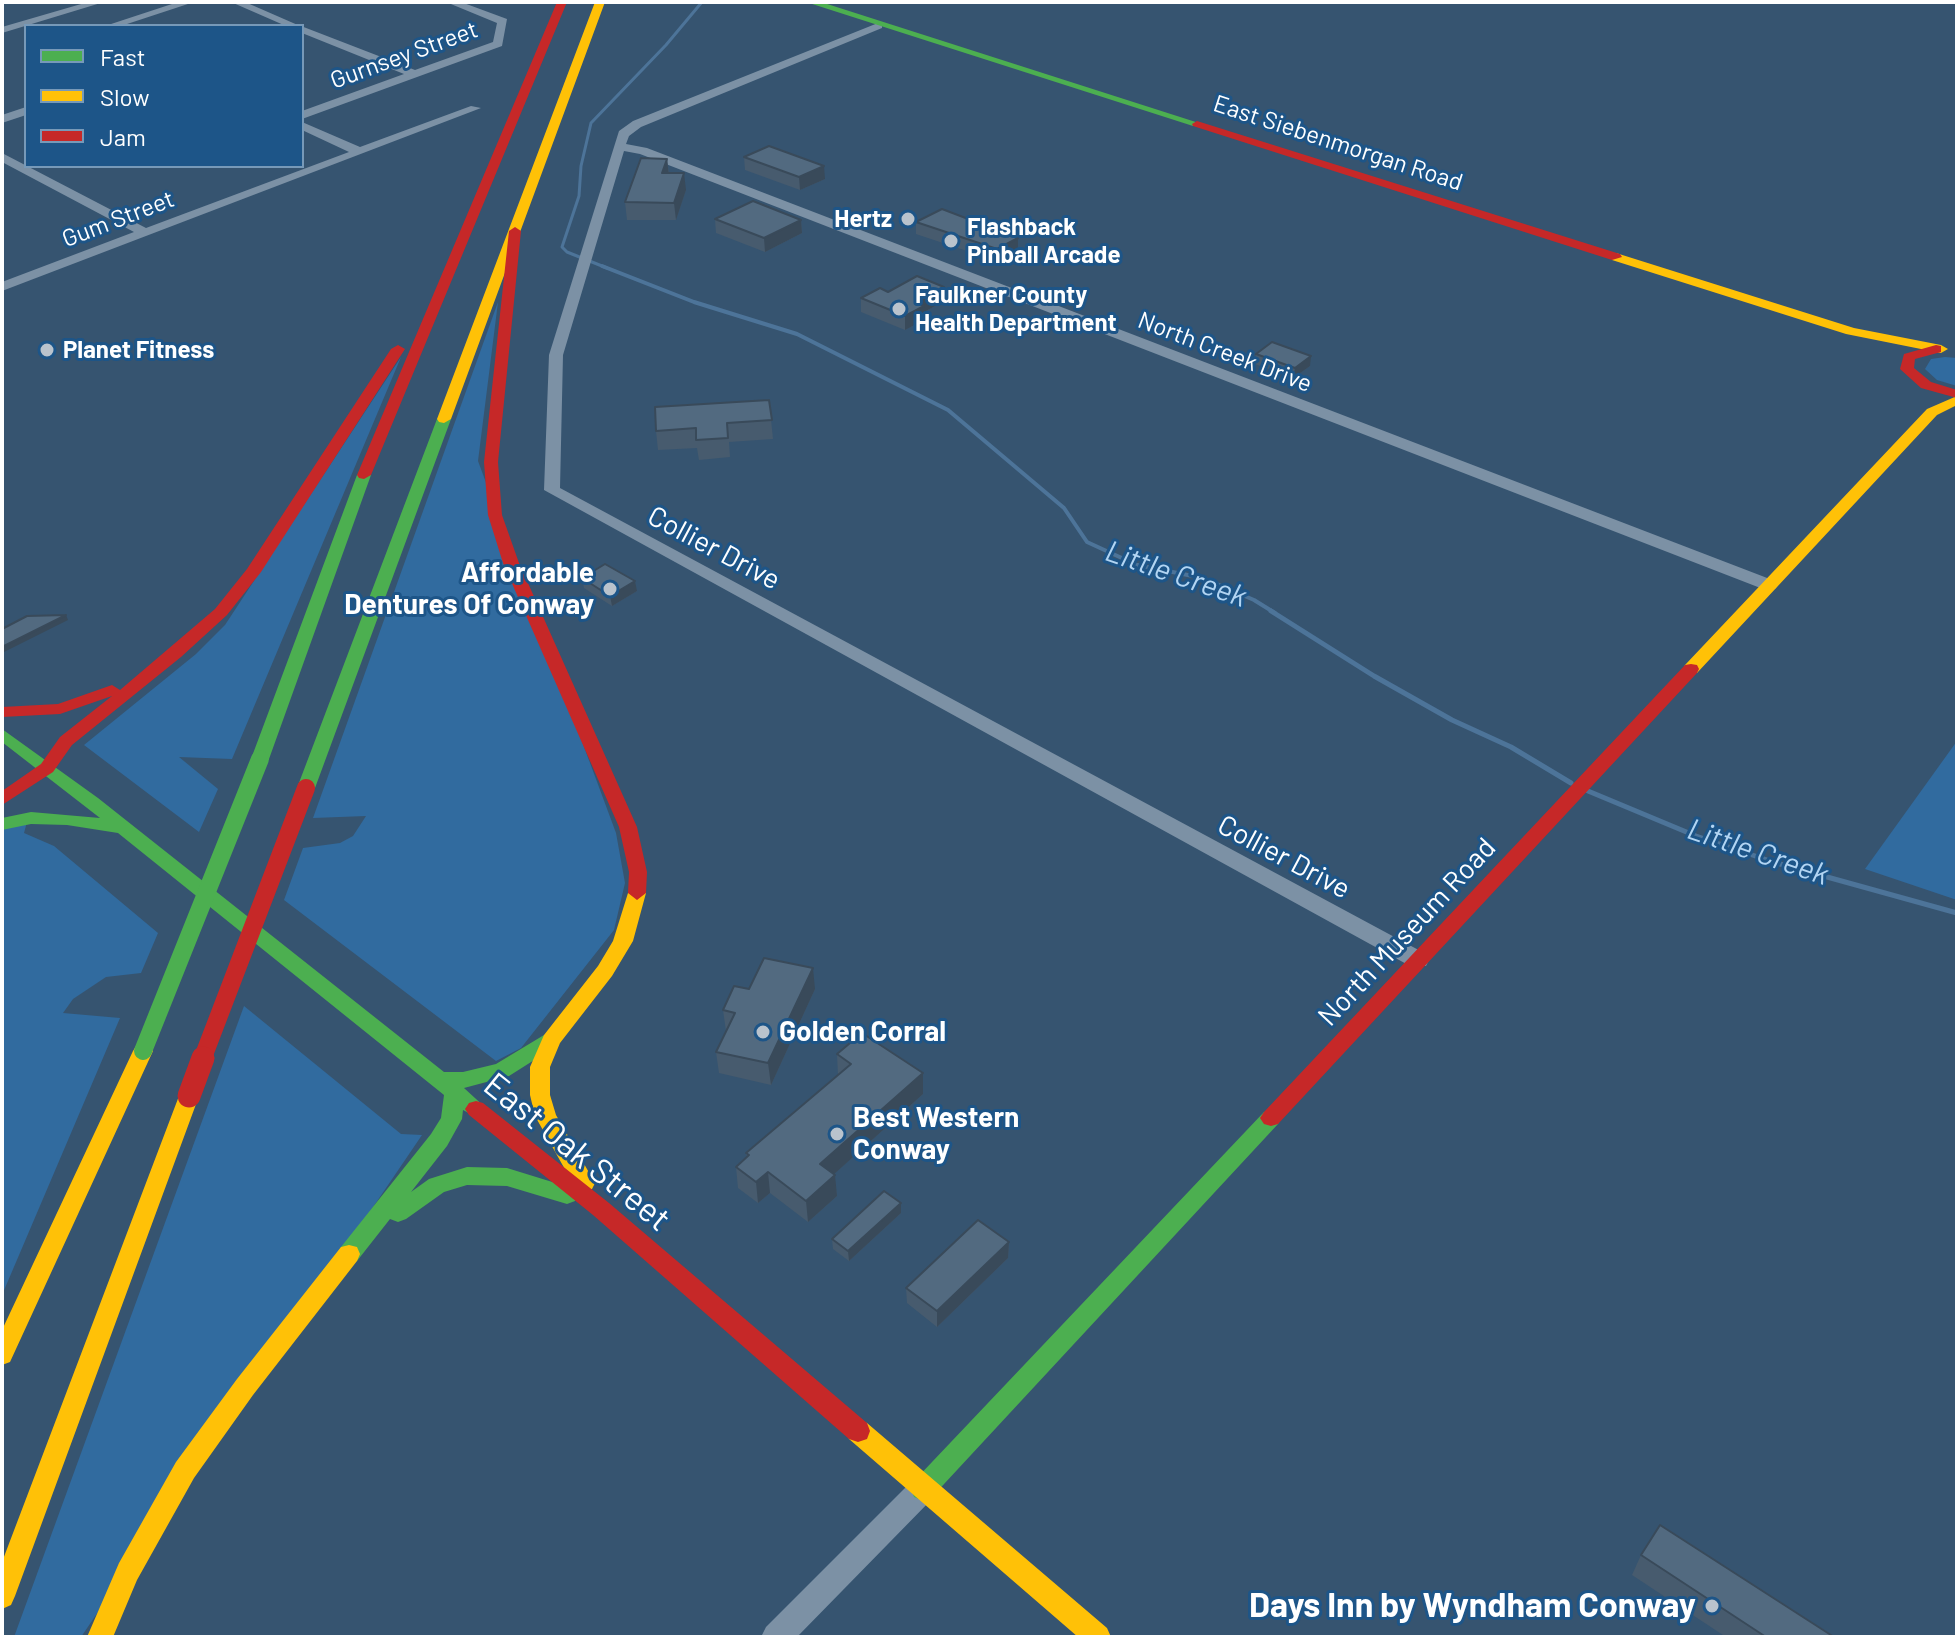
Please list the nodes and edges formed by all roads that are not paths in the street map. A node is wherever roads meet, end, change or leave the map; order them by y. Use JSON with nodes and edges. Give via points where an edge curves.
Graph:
{"nodes":[{"id":1,"x":99,"y":2,"type":"edge"},
{"id":2,"x":189,"y":2,"type":"edge"},
{"id":3,"x":236,"y":2,"type":"edge"},
{"id":4,"x":451,"y":2,"type":"edge"},
{"id":5,"x":562,"y":2,"type":"edge"},
{"id":6,"x":600,"y":2,"type":"edge"},
{"id":7,"x":811,"y":2,"type":"edge"},
{"id":8,"x":51,"y":16,"type":"junction"},
{"id":9,"x":69,"y":24,"type":"edge"},
{"id":10,"x":117,"y":24,"type":"edge"},
{"id":11,"x":290,"y":24,"type":"edge"},
{"id":12,"x":878,"y":26,"type":"junction"},
{"id":13,"x":2,"y":30,"type":"edge"},
{"id":14,"x":304,"y":30,"type":"edge"},
{"id":15,"x":417,"y":75,"type":"junction"},
{"id":16,"x":475,"y":108,"type":"dead end"},
{"id":17,"x":24,"y":112,"type":"edge"},
{"id":18,"x":304,"y":114,"type":"edge"},
{"id":19,"x":2,"y":119,"type":"edge"},
{"id":20,"x":304,"y":127,"type":"edge"},
{"id":21,"x":619,"y":147,"type":"junction"},
{"id":22,"x":360,"y":152,"type":"junction"},
{"id":23,"x":2,"y":157,"type":"edge"},
{"id":24,"x":278,"y":168,"type":"edge"},
{"id":25,"x":295,"y":176,"type":"junction"},
{"id":26,"x":515,"y":231,"type":"junction"},
{"id":27,"x":145,"y":233,"type":"junction"},
{"id":28,"x":454,"y":262,"type":"junction"},
{"id":29,"x":2,"y":287,"type":"edge"},
{"id":30,"x":1851,"y":331,"type":"junction"},
{"id":31,"x":1952,"y":350,"type":"edge"},
{"id":32,"x":1907,"y":369,"type":"junction"},
{"id":33,"x":1926,"y":385,"type":"junction"},
{"id":34,"x":1957,"y":397,"type":"edge"},
{"id":35,"x":1932,"y":412,"type":"junction"},
{"id":36,"x":1769,"y":585,"type":"junction"},
{"id":37,"x":151,"y":673,"type":"junction"},
{"id":38,"x":2,"y":712,"type":"edge"},
{"id":39,"x":2,"y":734,"type":"edge"},
{"id":40,"x":41,"y":763,"type":"junction"},
{"id":41,"x":2,"y":783,"type":"edge"},
{"id":42,"x":2,"y":799,"type":"edge"},
{"id":43,"x":2,"y":824,"type":"edge"},
{"id":44,"x":123,"y":827,"type":"junction"},
{"id":45,"x":1418,"y":960,"type":"junction"},
{"id":46,"x":551,"y":1040,"type":"junction"},
{"id":47,"x":438,"y":1080,"type":"junction"},
{"id":48,"x":455,"y":1094,"type":"junction"},
{"id":49,"x":601,"y":1209,"type":"junction"},
{"id":50,"x":316,"y":1298,"type":"junction"},
{"id":51,"x":2,"y":1355,"type":"edge"},
{"id":52,"x":923,"y":1489,"type":"junction"},
{"id":53,"x":2,"y":1596,"type":"edge"},
{"id":54,"x":100,"y":1637,"type":"edge"},
{"id":55,"x":776,"y":1637,"type":"edge"},
{"id":56,"x":1098,"y":1637,"type":"edge"}],
"edges":[{"from":1,"to":8,"type":"street"},
{"from":2,"to":10,"type":"street"},
{"from":3,"to":11,"type":"street"},
{"from":4,"to":15,"type":"street","name":"Gurnsey Street","via":[[503,21],[498,44]]},
{"from":5,"to":28,"type":"main road"},
{"from":6,"to":26,"type":"main road"},
{"from":7,"to":12,"type":"main road","name":"East Siebenmorgan Road"},
{"from":8,"to":9,"type":"street"},
{"from":8,"to":13,"type":"street"},
{"from":12,"to":21,"type":"street","name":"Collier Drive","via":[[637,124],[623,134]]},
{"from":12,"to":30,"type":"main road","name":"East Siebenmorgan Road"},
{"from":14,"to":15,"type":"street"},
{"from":15,"to":18,"type":"street","name":"Gurnsey Street"},
{"from":16,"to":22,"type":"street","name":"Gum Street"},
{"from":17,"to":19,"type":"street"},
{"from":20,"to":22,"type":"street"},
{"from":21,"to":36,"type":"street","name":"North Creek Drive","via":[[643,151]]},
{"from":21,"to":45,"type":"street","name":"Collier Drive","via":[[556,355],[552,490]]},
{"from":22,"to":25,"type":"street","name":"Gum Street"},
{"from":23,"to":27,"type":"street"},
{"from":24,"to":25,"type":"street"},
{"from":25,"to":27,"type":"street","name":"Gum Street"},
{"from":26,"to":46,"type":"main road","via":[[491,462],[495,515],[511,563],[628,827],[638,872],[637,896],[623,941]]},
{"from":26,"to":53,"type":"main road","bridge":true},
{"from":27,"to":29,"type":"street","name":"Gum Street"},
{"from":28,"to":37,"type":"main road","via":[[253,572],[217,617]]},
{"from":28,"to":51,"type":"main road","bridge":true,"via":[[344,522],[260,759],[143,1051]]},
{"from":30,"to":31,"type":"main road","name":"East Siebenmorgan Road"},
{"from":30,"to":32,"type":"main road","name":"East Siebenmorgan Road","via":[[1892,351]]},
{"from":31,"to":32,"type":"main road","via":[[1917,352],[1909,357]]},
{"from":32,"to":33,"type":"main road","name":"East Siebenmorgan Road"},
{"from":33,"to":34,"type":"main road"},
{"from":33,"to":35,"type":"main road"},
{"from":34,"to":35,"type":"main road","name":"North Museum Road"},
{"from":35,"to":36,"type":"main road","name":"North Museum Road"},
{"from":36,"to":45,"type":"main road","name":"North Museum Road"},
{"from":37,"to":38,"type":"main road","via":[[69,707]]},
{"from":37,"to":40,"type":"main road"},
{"from":39,"to":40,"type":"main road","name":"East Oak Street"},
{"from":40,"to":41,"type":"main road"},
{"from":40,"to":42,"type":"main road"},
{"from":40,"to":44,"type":"main road","name":"East Oak Street"},
{"from":43,"to":44,"type":"main road","via":[[31,818]]},
{"from":44,"to":47,"type":"main road","name":"East Oak Street"},
{"from":45,"to":52,"type":"main road","name":"North Museum Road"},
{"from":46,"to":47,"type":"main road","via":[[502,1070]]},
{"from":46,"to":49,"type":"main road","via":[[540,1067],[546,1116]]},
{"from":47,"to":48,"type":"main road","name":"East Oak Street"},
{"from":48,"to":49,"type":"main road","name":"East Oak Street"},
{"from":48,"to":50,"type":"main road","via":[[451,1119],[439,1140]]},
{"from":49,"to":50,"type":"main road","via":[[530,1181],[484,1175],[454,1179],[404,1207]]},
{"from":49,"to":52,"type":"main road","name":"East Oak Street"},
{"from":50,"to":54,"type":"main road","via":[[185,1470],[128,1572]]},
{"from":52,"to":55,"type":"street"},
{"from":52,"to":56,"type":"main road","name":"East Oak Street"}]}
